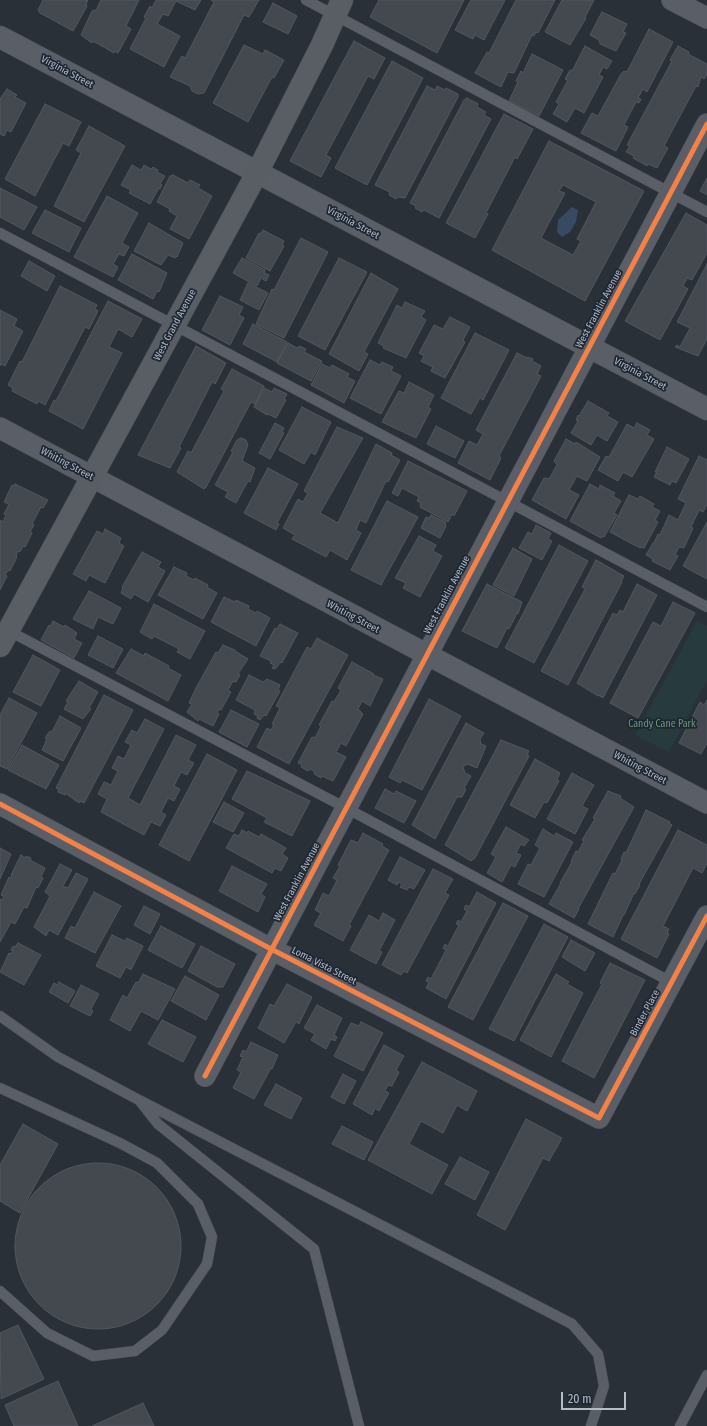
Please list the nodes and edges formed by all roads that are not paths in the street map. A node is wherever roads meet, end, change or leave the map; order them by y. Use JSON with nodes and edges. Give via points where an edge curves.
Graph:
{"nodes":[{"id":1,"x":306,"y":0,"type":"edge"},
{"id":2,"x":672,"y":0,"type":"edge"},
{"id":3,"x":339,"y":8,"type":"edge"},
{"id":4,"x":707,"y":18,"type":"edge"},
{"id":5,"x":0,"y":37,"type":"edge"},
{"id":6,"x":707,"y":124,"type":"edge"},
{"id":7,"x":256,"y":173,"type":"junction"},
{"id":8,"x":670,"y":193,"type":"junction"},
{"id":9,"x":707,"y":212,"type":"edge"},
{"id":10,"x":0,"y":233,"type":"edge"},
{"id":11,"x":175,"y":325,"type":"junction"},
{"id":12,"x":589,"y":347,"type":"junction"},
{"id":13,"x":707,"y":409,"type":"edge"},
{"id":14,"x":0,"y":428,"type":"edge"},
{"id":15,"x":92,"y":477,"type":"junction"},
{"id":16,"x":508,"y":502,"type":"junction"},
{"id":17,"x":707,"y":607,"type":"edge"},
{"id":18,"x":3,"y":634,"type":"edge"},
{"id":19,"x":425,"y":655,"type":"junction"},
{"id":20,"x":707,"y":803,"type":"edge"},
{"id":21,"x":0,"y":804,"type":"edge"},
{"id":22,"x":346,"y":808,"type":"junction"},
{"id":23,"x":707,"y":916,"type":"edge"},
{"id":24,"x":271,"y":949,"type":"junction"},
{"id":25,"x":671,"y":982,"type":"junction"},
{"id":26,"x":0,"y":1016,"type":"edge"},
{"id":27,"x":205,"y":1076,"type":"dead end"},
{"id":28,"x":0,"y":1088,"type":"edge"},
{"id":29,"x":139,"y":1100,"type":"junction"},
{"id":30,"x":599,"y":1118,"type":"joint"},
{"id":31,"x":0,"y":1291,"type":"edge"},
{"id":32,"x":707,"y":1375,"type":"edge"},
{"id":33,"x":359,"y":1426,"type":"edge"},
{"id":34,"x":591,"y":1426,"type":"edge"},
{"id":35,"x":680,"y":1426,"type":"edge"}],
"edges":[{"from":1,"to":3,"type":"lane"},
{"from":2,"to":4,"type":"street"},
{"from":3,"to":7,"type":"main road","name":"West Grand Avenue"},
{"from":3,"to":8,"type":"lane"},
{"from":5,"to":7,"type":"street","name":"Virginia Street"},
{"from":6,"to":8,"type":"street","name":"West Franklin Avenue"},
{"from":7,"to":11,"type":"main road","name":"West Grand Avenue"},
{"from":7,"to":12,"type":"street","name":"Virginia Street"},
{"from":8,"to":9,"type":"lane"},
{"from":8,"to":12,"type":"street","name":"West Franklin Avenue"},
{"from":10,"to":11,"type":"lane"},
{"from":11,"to":15,"type":"main road","name":"West Grand Avenue"},
{"from":11,"to":16,"type":"lane"},
{"from":12,"to":13,"type":"street","name":"Virginia Street"},
{"from":12,"to":16,"type":"street","name":"West Franklin Avenue"},
{"from":14,"to":15,"type":"street","name":"Whiting Street"},
{"from":15,"to":18,"type":"main road","name":"West Grand Avenue"},
{"from":15,"to":19,"type":"street","name":"Whiting Street"},
{"from":16,"to":17,"type":"lane"},
{"from":16,"to":19,"type":"street","name":"West Franklin Avenue"},
{"from":18,"to":22,"type":"lane"},
{"from":19,"to":20,"type":"street","name":"Whiting Street"},
{"from":19,"to":22,"type":"street","name":"West Franklin Avenue"},
{"from":21,"to":24,"type":"street","name":"Loma Vista Street"},
{"from":22,"to":24,"type":"street","name":"West Franklin Avenue"},
{"from":22,"to":25,"type":"lane"},
{"from":23,"to":25,"type":"street","name":"Binder Place"},
{"from":24,"to":27,"type":"street","name":"West Franklin Avenue"},
{"from":24,"to":30,"type":"street","name":"Loma Vista Street"},
{"from":25,"to":30,"type":"street","name":"Binder Place"},
{"from":26,"to":29,"type":"lane","via":[[58,1058]]},
{"from":28,"to":31,"type":"lane","via":[[120,1143],[157,1163],[198,1204],[212,1237],[207,1264],[162,1330],[135,1351],[93,1356],[47,1332]]},
{"from":29,"to":33,"type":"lane","via":[[158,1124],[314,1248]]},
{"from":29,"to":34,"type":"lane","via":[[572,1324],[598,1354],[604,1386]]},
{"from":32,"to":35,"type":"lane"}]}
